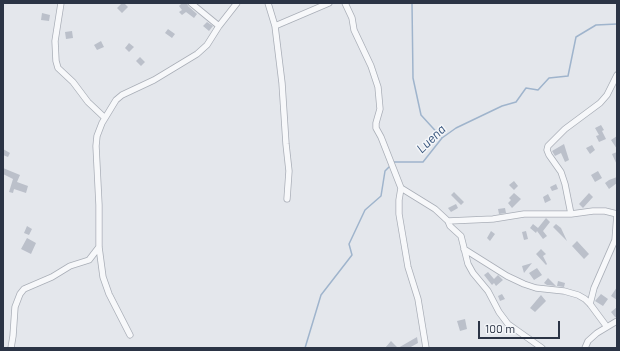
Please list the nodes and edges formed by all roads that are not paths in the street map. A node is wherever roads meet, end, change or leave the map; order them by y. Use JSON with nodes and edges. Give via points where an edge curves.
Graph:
{"nodes":[{"id":1,"x":61,"y":3,"type":"edge"},
{"id":2,"x":192,"y":3,"type":"edge"},
{"id":3,"x":237,"y":3,"type":"edge"},
{"id":4,"x":268,"y":3,"type":"edge"},
{"id":5,"x":329,"y":3,"type":"edge"},
{"id":6,"x":345,"y":3,"type":"edge"},
{"id":7,"x":219,"y":26,"type":"junction"},
{"id":8,"x":275,"y":26,"type":"junction"},
{"id":9,"x":617,"y":75,"type":"edge"},
{"id":10,"x":105,"y":118,"type":"junction"},
{"id":11,"x":401,"y":188,"type":"junction"},
{"id":12,"x":287,"y":199,"type":"dead end"},
{"id":13,"x":571,"y":214,"type":"junction"},
{"id":14,"x":617,"y":214,"type":"edge"},
{"id":15,"x":448,"y":220,"type":"junction"},
{"id":16,"x":99,"y":247,"type":"junction"},
{"id":17,"x":464,"y":250,"type":"junction"},
{"id":18,"x":92,"y":258,"type":"junction"},
{"id":19,"x":101,"y":260,"type":"junction"},
{"id":20,"x":590,"y":304,"type":"junction"},
{"id":21,"x":617,"y":321,"type":"edge"},
{"id":22,"x":607,"y":326,"type":"junction"},
{"id":23,"x":130,"y":335,"type":"dead end"},
{"id":24,"x":10,"y":348,"type":"edge"},
{"id":25,"x":426,"y":348,"type":"edge"},
{"id":26,"x":542,"y":348,"type":"edge"},
{"id":27,"x":584,"y":348,"type":"edge"}],
"edges":[{"from":1,"to":10,"type":"street","via":[[55,41],[58,68]]},
{"from":2,"to":7,"type":"street"},
{"from":3,"to":7,"type":"street"},
{"from":4,"to":8,"type":"street"},
{"from":5,"to":8,"type":"street"},
{"from":6,"to":11,"type":"street","via":[[378,86],[380,108],[376,128]]},
{"from":7,"to":10,"type":"street","via":[[197,54],[154,80],[122,95]]},
{"from":8,"to":12,"type":"street","via":[[289,171]]},
{"from":9,"to":13,"type":"street","via":[[600,103],[565,129],[548,146],[549,155],[561,172]]},
{"from":10,"to":16,"type":"street","via":[[97,136],[96,146]]},
{"from":11,"to":15,"type":"street"},
{"from":11,"to":25,"type":"street","via":[[399,214],[406,259],[418,299]]},
{"from":13,"to":14,"type":"street","via":[[605,211]]},
{"from":13,"to":15,"type":"street","via":[[524,214],[493,219]]},
{"from":14,"to":20,"type":"street","via":[[615,240],[594,288]]},
{"from":15,"to":17,"type":"street","via":[[450,226],[461,236]]},
{"from":16,"to":18,"type":"street"},
{"from":16,"to":19,"type":"street"},
{"from":17,"to":20,"type":"street","via":[[524,284],[578,295]]},
{"from":17,"to":26,"type":"street","via":[[473,273],[488,291],[508,324]]},
{"from":18,"to":19,"type":"street"},
{"from":18,"to":24,"type":"street","via":[[24,289],[15,307]]},
{"from":19,"to":23,"type":"street","via":[[108,294]]},
{"from":20,"to":22,"type":"street"},
{"from":21,"to":22,"type":"street"},
{"from":22,"to":27,"type":"street","via":[[588,341]]}]}
